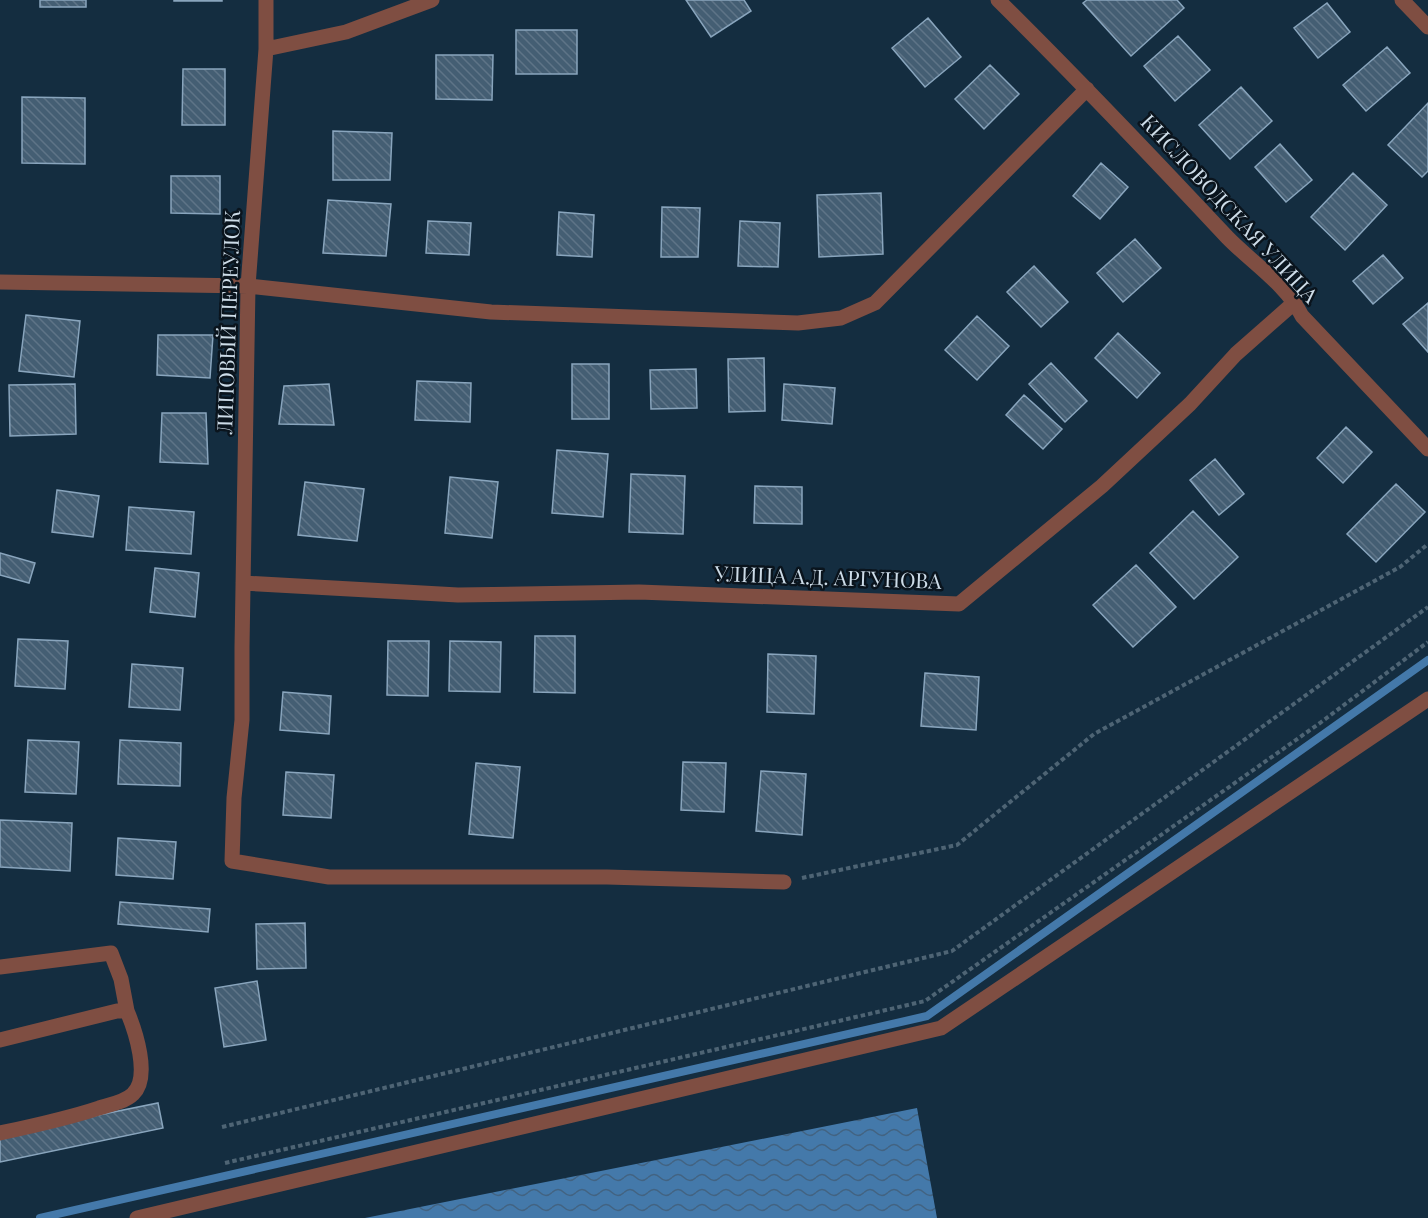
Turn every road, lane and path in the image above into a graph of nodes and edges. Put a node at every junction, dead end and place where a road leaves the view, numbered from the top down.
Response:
1 (267, 0) edge
2 (432, 0) edge
3 (998, 0) edge
4 (1402, 0) edge
5 (1428, 27) edge
6 (266, 49) junction
7 (1087, 89) junction
8 (0, 282) edge
9 (248, 286) junction
10 (1295, 302) junction
11 (1428, 449) edge
12 (1428, 544) edge
13 (243, 583) junction
14 (1428, 607) edge
15 (1428, 642) edge
16 (1428, 699) edge
17 (784, 882) joint
18 (0, 967) edge
19 (127, 1011) junction
20 (0, 1040) edge
21 (222, 1127) dead end
22 (0, 1133) edge
23 (225, 1163) dead end
24 (137, 1218) edge

1 - 6 street, ЛИПОВЫЙ ПЕРЕУЛОК
2 - 6 street
3 - 7 street, КИСЛОВОДСКАЯ УЛИЦА
4 - 5 street
6 - 9 street, ЛИПОВЫЙ ПЕРЕУЛОК
7 - 9 street
7 - 10 street, КИСЛОВОДСКАЯ УЛИЦА
8 - 9 street
9 - 13 street, ЛИПОВЫЙ ПЕРЕУЛОК
10 - 11 street, КИСЛОВОДСКАЯ УЛИЦА
10 - 13 street, УЛИЦА А.Д. АРГУНОВА
12 - 17 path
13 - 17 street, ЛИПОВЫЙ ПЕРЕУЛОК
14 - 21 path
15 - 23 path
16 - 24 street
18 - 19 street
19 - 20 street
19 - 22 street

